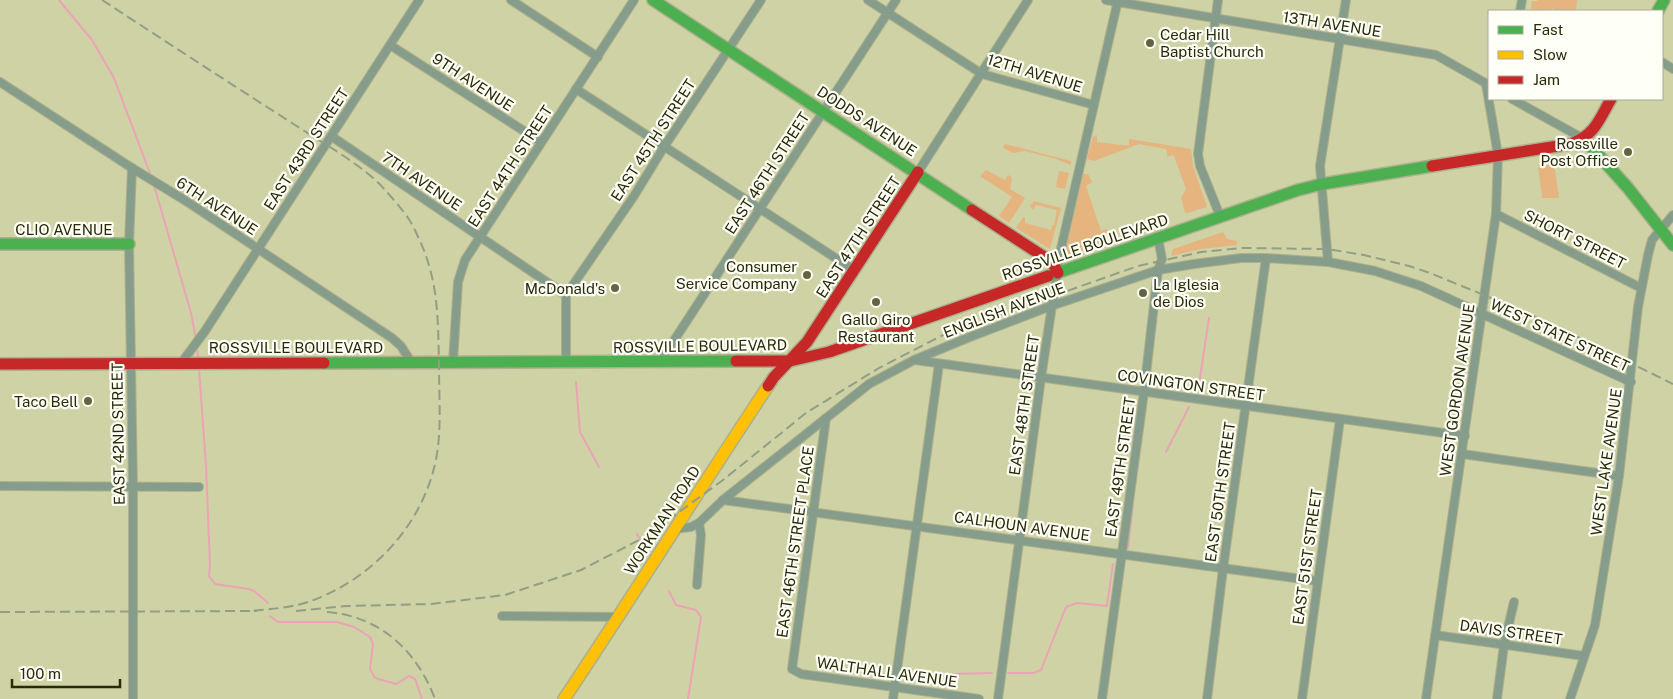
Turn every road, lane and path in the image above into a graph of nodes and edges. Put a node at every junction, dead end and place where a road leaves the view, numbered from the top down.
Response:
1 (419, 0) edge
2 (511, 0) edge
3 (634, 0) edge
4 (654, 0) edge
5 (762, 0) edge
6 (868, 0) edge
7 (896, 0) edge
8 (1028, 0) edge
9 (1106, 0) edge
10 (1218, 0) edge
11 (1346, 0) edge
12 (1118, 1) edge
13 (888, 13) junction
14 (1215, 19) junction
15 (1341, 39) junction
16 (390, 45) junction
17 (728, 50) junction
18 (598, 57) junction
19 (982, 74) junction
20 (0, 82) edge
21 (1488, 83) edge
22 (576, 89) junction
23 (1490, 100) edge
24 (1514, 100) edge
25 (1610, 100) edge
26 (1094, 105) junction
27 (824, 111) junction
28 (330, 136) junction
29 (1584, 139) junction
30 (541, 142) junction
31 (664, 147) junction
32 (1498, 155) junction
33 (132, 168) junction
34 (918, 172) junction
35 (1322, 184) junction
36 (759, 209) junction
37 (1496, 214) junction
38 (1673, 215) edge
39 (1220, 216) junction
40 (1660, 229) junction
41 (480, 236) junction
42 (1158, 238) junction
43 (0, 244) edge
44 (129, 244) junction
45 (1673, 244) edge
46 (257, 249) junction
47 (1266, 258) junction
48 (1328, 262) junction
49 (854, 270) junction
50 (1158, 270) junction
51 (1058, 273) junction
52 (1396, 277) joint
53 (1641, 288) junction
54 (566, 295) junction
55 (1051, 306) junction
56 (1482, 314) junction
57 (790, 360) junction
58 (914, 360) junction
59 (182, 362) junction
60 (411, 362) junction
61 (452, 362) junction
62 (566, 362) junction
63 (660, 362) junction
64 (130, 363) junction
65 (0, 364) edge
66 (939, 364) junction
67 (1041, 378) junction
68 (1631, 382) junction
69 (1144, 392) junction
70 (1246, 407) junction
71 (826, 418) junction
72 (1340, 419) junction
73 (1465, 436) junction
74 (1462, 454) junction
75 (1620, 476) junction
76 (0, 486) edge
77 (133, 486) junction
78 (199, 486) dead end
79 (723, 500) junction
80 (814, 512) junction
81 (699, 523) junction
82 (916, 526) junction
83 (674, 529) junction
84 (1019, 540) junction
85 (1122, 554) junction
86 (1223, 569) junction
87 (1317, 581) junction
88 (697, 584) dead end
89 (1514, 602) dead end
90 (502, 616) dead end
91 (618, 617) junction
92 (1434, 635) junction
93 (1504, 644) junction
94 (1584, 656) junction
95 (792, 670) joint
96 (894, 687) junction
97 (133, 699) edge
98 (564, 699) edge
99 (893, 699) edge
100 (979, 699) edge
101 (998, 699) edge
102 (1102, 699) edge
103 (1207, 699) edge
104 (1302, 699) edge
105 (1426, 699) edge
106 (1498, 699) edge
107 (1570, 699) edge

1 - 16 street, EAST 43RD STREET
2 - 18 street
3 - 18 street, EAST 44TH STREET
4 - 17 main road, DODDS AVENUE
5 - 17 street, EAST 45TH STREET
6 - 13 street, 12TH AVENUE
7 - 13 street, EAST 46TH STREET
8 - 19 street, EAST 47TH STREET
9 - 12 street, 13TH AVENUE
10 - 14 street
11 - 15 street
12 - 14 street, 13TH AVENUE
12 - 26 street, EAST 48TH STREET
13 - 19 street, 12TH AVENUE
13 - 27 street, EAST 46TH STREET
14 - 15 street, 13TH AVENUE
14 - 39 street
15 - 21 street, 13TH AVENUE
15 - 35 street
16 - 28 street, EAST 43RD STREET
16 - 30 street, 9TH AVENUE
17 - 27 main road, DODDS AVENUE
17 - 31 street, EAST 45TH STREET
18 - 22 street, EAST 44TH STREET
19 - 26 street, 12TH AVENUE
19 - 34 street, EAST 47TH STREET
20 - 33 street, 6TH AVENUE
22 - 30 street, EAST 44TH STREET
22 - 31 street
23 - 32 street, WEST GORDON AVENUE
24 - 29 street
25 - 29 main road
26 - 51 street, EAST 48TH STREET
27 - 34 main road, DODDS AVENUE
27 - 36 street, EAST 46TH STREET
28 - 41 street, 7TH AVENUE
28 - 46 street, EAST 43RD STREET
29 - 32 main road, ROSSVILLE BOULEVARD
29 - 40 main road
30 - 41 street, EAST 44TH STREET
31 - 36 street
31 - 54 street, EAST 45TH STREET
32 - 35 main road, ROSSVILLE BOULEVARD
32 - 37 street, WEST GORDON AVENUE
33 - 44 street, EAST 42ND STREET
33 - 46 street, 6TH AVENUE
34 - 49 main road, EAST 47TH STREET
34 - 51 main road, DODDS AVENUE
35 - 39 main road, ROSSVILLE BOULEVARD
35 - 48 street
36 - 49 street
36 - 63 street, EAST 46TH STREET
37 - 53 street, SHORT STREET
37 - 56 street, WEST GORDON AVENUE
38 - 40 street, WEST LAKE AVENUE
39 - 42 main road, ROSSVILLE BOULEVARD
40 - 45 main road
40 - 53 street, WEST LAKE AVENUE
41 - 54 street, 7TH AVENUE
41 - 61 street, EAST 44TH STREET
42 - 50 street, EAST 49TH STREET
42 - 51 main road, ROSSVILLE BOULEVARD
43 - 44 main road, CLIO AVENUE
44 - 64 street, EAST 42ND STREET
46 - 59 street, EAST 43RD STREET
46 - 60 street, 6TH AVENUE
47 - 48 street, ENGLISH AVENUE
47 - 50 street, ENGLISH AVENUE
47 - 70 street, EAST 50TH STREET
48 - 52 street, ENGLISH AVENUE
49 - 57 main road, EAST 47TH STREET
50 - 55 street, ENGLISH AVENUE
50 - 69 street, EAST 49TH STREET
51 - 55 street, EAST 48TH STREET
51 - 57 main road, ROSSVILLE BOULEVARD
52 - 56 street, WEST STATE STREET
53 - 68 street, WEST LAKE AVENUE
54 - 62 street
55 - 58 street, ENGLISH AVENUE
55 - 67 street, EAST 48TH STREET
56 - 68 street, WEST STATE STREET
56 - 73 street, WEST GORDON AVENUE
57 - 63 main road, ROSSVILLE BOULEVARD
57 - 83 main road, WORKMAN ROAD
58 - 66 street, COVINGTON STREET
58 - 71 street, ENGLISH AVENUE
59 - 60 main road, ROSSVILLE BOULEVARD
59 - 64 main road, ROSSVILLE BOULEVARD
60 - 61 main road, ROSSVILLE BOULEVARD
61 - 62 main road, ROSSVILLE BOULEVARD
62 - 63 main road, ROSSVILLE BOULEVARD
64 - 65 main road, ROSSVILLE BOULEVARD
64 - 77 street, EAST 42ND STREET
66 - 67 street, COVINGTON STREET
66 - 82 street
67 - 69 street, COVINGTON STREET
67 - 84 street, EAST 48TH STREET
68 - 75 street, WEST LAKE AVENUE
69 - 70 street, COVINGTON STREET
69 - 85 street, EAST 49TH STREET
70 - 72 street, COVINGTON STREET
70 - 86 street, EAST 50TH STREET
71 - 79 street, ENGLISH AVENUE
71 - 80 street, EAST 46TH STREET PLACE
72 - 73 street, COVINGTON STREET
72 - 87 street, EAST 51ST STREET
73 - 74 street, WEST GORDON AVENUE
74 - 75 street
74 - 92 street, WEST GORDON AVENUE
75 - 94 street, WEST LAKE AVENUE
76 - 77 street
77 - 78 street
77 - 97 street, EAST 42ND STREET
79 - 80 street, CALHOUN AVENUE
79 - 81 street, ENGLISH AVENUE
80 - 82 street, CALHOUN AVENUE
80 - 95 street, EAST 46TH STREET PLACE
81 - 83 street, ENGLISH AVENUE
81 - 88 street
82 - 84 street, CALHOUN AVENUE
82 - 96 street
83 - 91 main road, WORKMAN ROAD
84 - 85 street, CALHOUN AVENUE
84 - 101 street, EAST 48TH STREET
85 - 86 street, CALHOUN AVENUE
85 - 102 street, EAST 49TH STREET
86 - 87 street, CALHOUN AVENUE
86 - 103 street, EAST 50TH STREET
87 - 104 street, EAST 51ST STREET
89 - 93 street
90 - 91 street
91 - 98 main road, WORKMAN ROAD
92 - 93 street, DAVIS STREET
92 - 105 street, WEST GORDON AVENUE
93 - 94 street, DAVIS STREET
93 - 106 street
94 - 107 street, WEST LAKE AVENUE
95 - 96 street, WALTHALL AVENUE
96 - 99 street
96 - 100 street, WALTHALL AVENUE

